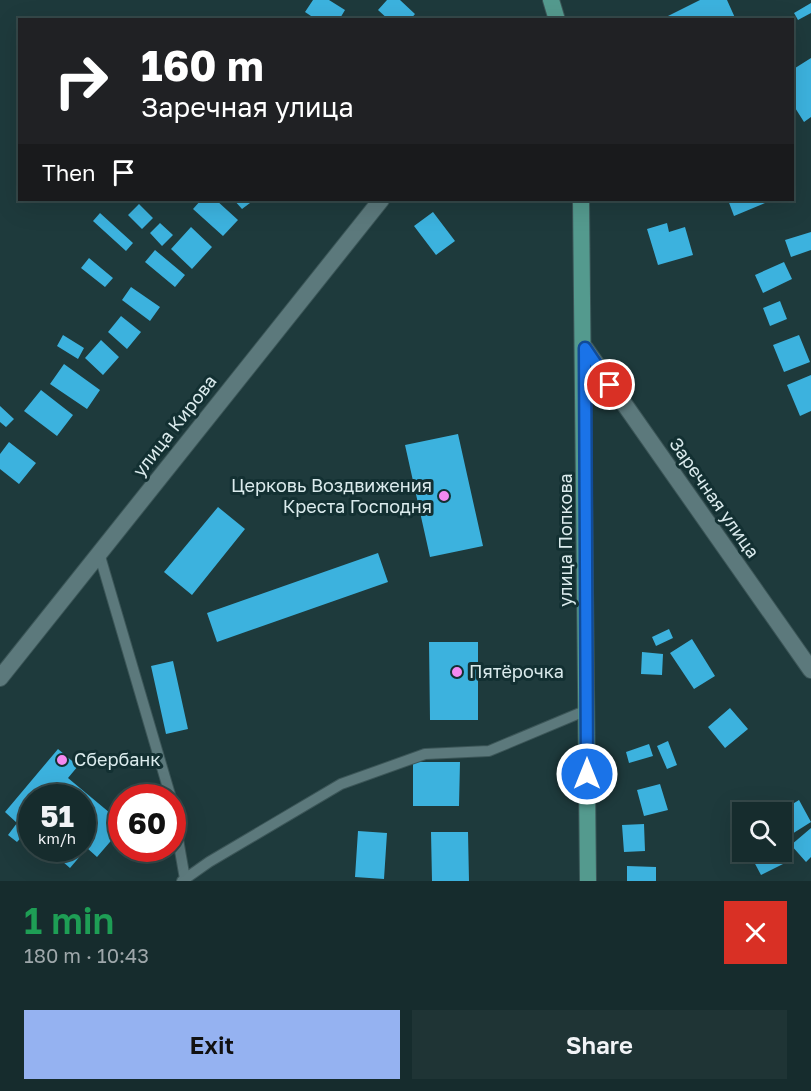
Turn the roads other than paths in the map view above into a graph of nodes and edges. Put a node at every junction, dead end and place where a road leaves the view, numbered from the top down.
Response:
1 (380, 201) edge
2 (581, 201) edge
3 (585, 348) junction
4 (99, 553) junction
5 (811, 670) edge
6 (0, 678) edge
7 (587, 710) junction
8 (167, 784) edge
9 (180, 862) edge
10 (183, 880) edge
11 (588, 881) edge

1 - 4 street, улица Кирова
2 - 3 main road, улица Попкова
3 - 5 street, Заречная улица
3 - 7 main road, улица Попкова
4 - 6 street, улица Кирова
4 - 8 lane
7 - 10 lane
7 - 11 main road, улица Попкова
9 - 10 lane

